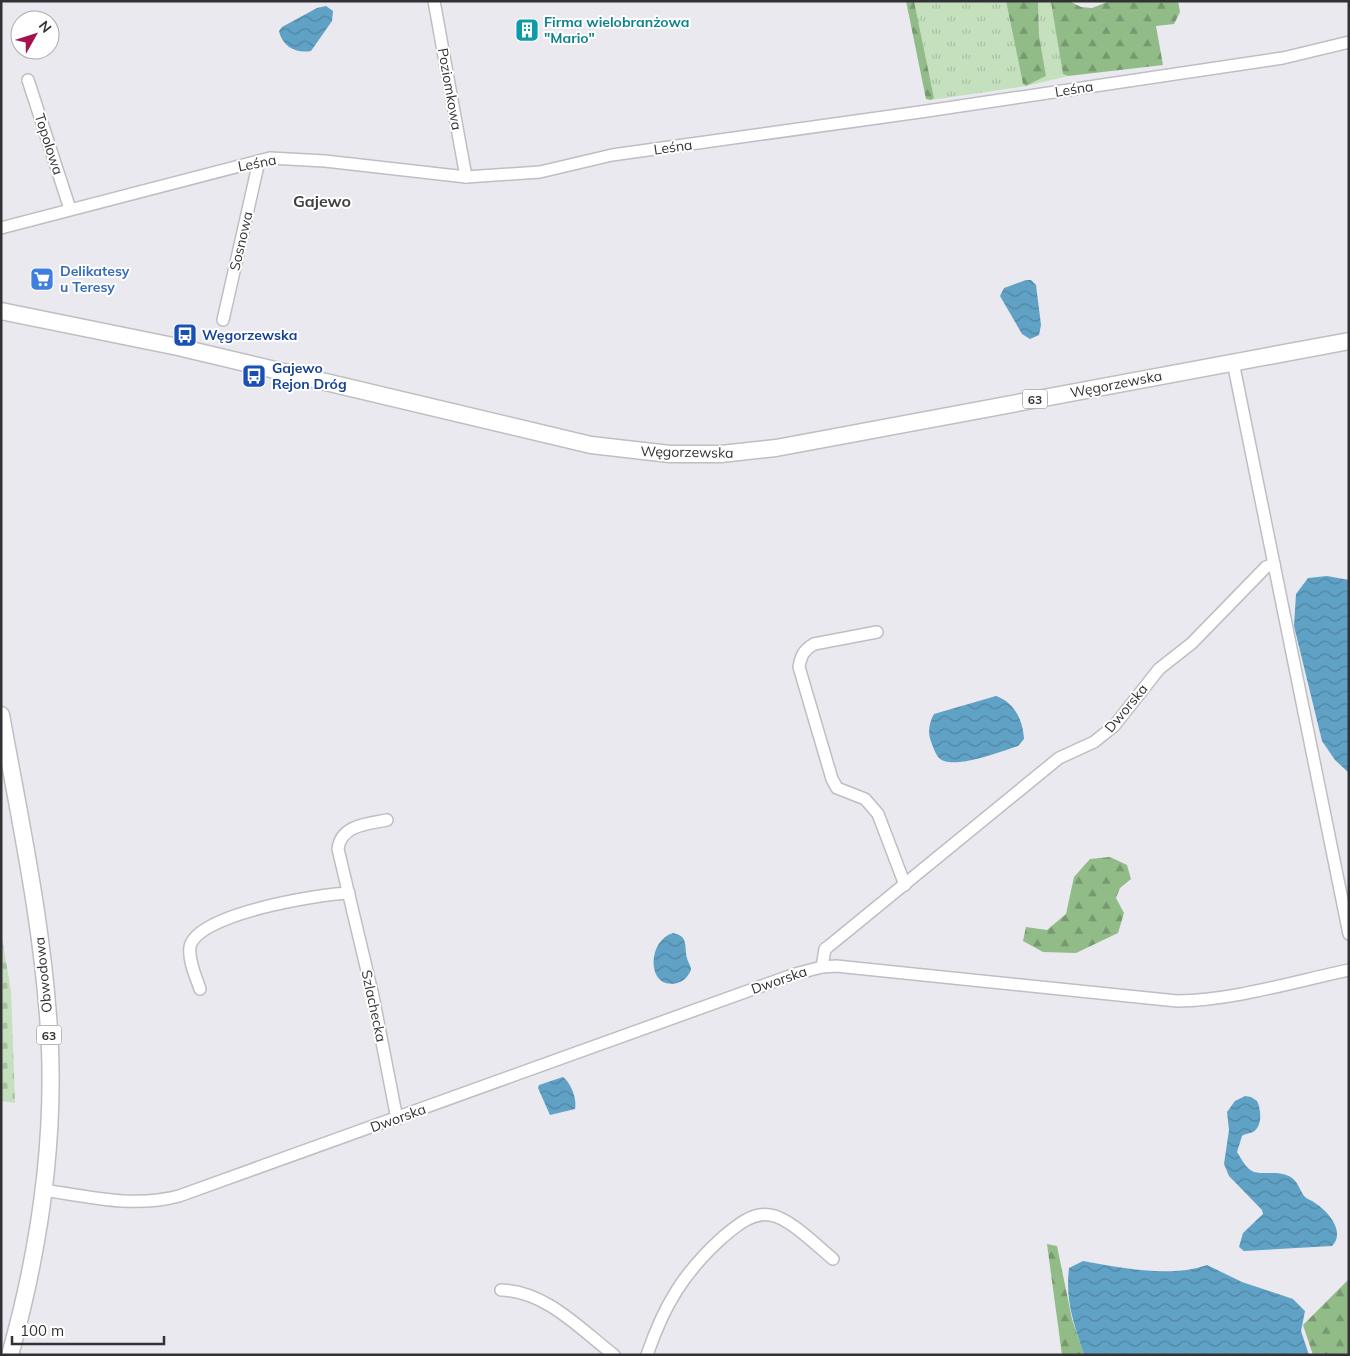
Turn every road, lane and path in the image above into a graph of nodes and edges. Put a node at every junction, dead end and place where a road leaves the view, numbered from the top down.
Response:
1 (434, 1) edge
2 (1349, 42) edge
3 (28, 80) dead end
4 (259, 161) junction
5 (466, 177) junction
6 (70, 209) junction
7 (1, 228) edge
8 (1, 311) edge
9 (223, 320) dead end
10 (1349, 341) edge
11 (1233, 362) junction
12 (1274, 564) junction
13 (877, 632) dead end
14 (1, 715) edge
15 (387, 820) dead end
16 (905, 885) junction
17 (349, 893) junction
18 (1349, 934) edge
19 (822, 967) junction
20 (1349, 970) edge
21 (200, 989) dead end
22 (397, 1119) junction
23 (44, 1190) junction
24 (833, 1259) dead end
25 (501, 1290) dead end
26 (10, 1355) edge
27 (614, 1355) edge
28 (647, 1355) edge

1 - 5 street, Poziomkowa
2 - 5 street, Leśna
3 - 6 street, Topolowa
4 - 5 street, Leśna
4 - 6 street, Leśna
4 - 9 street, Sosnowa
6 - 7 street, Leśna
8 - 11 main road, Węgorzewska / 63
10 - 11 main road, Węgorzewska / 63
11 - 12 street
12 - 16 street, Dworska
12 - 18 street
13 - 16 street
14 - 23 main road, Obwodowa / 63
15 - 17 street, Szlachecka
16 - 19 street, Dworska
17 - 21 street
17 - 22 street, Szlachecka
19 - 20 street
19 - 22 street, Dworska
22 - 23 street, Dworska
23 - 26 main road, Obwodowa / 63
24 - 28 street
25 - 27 street

